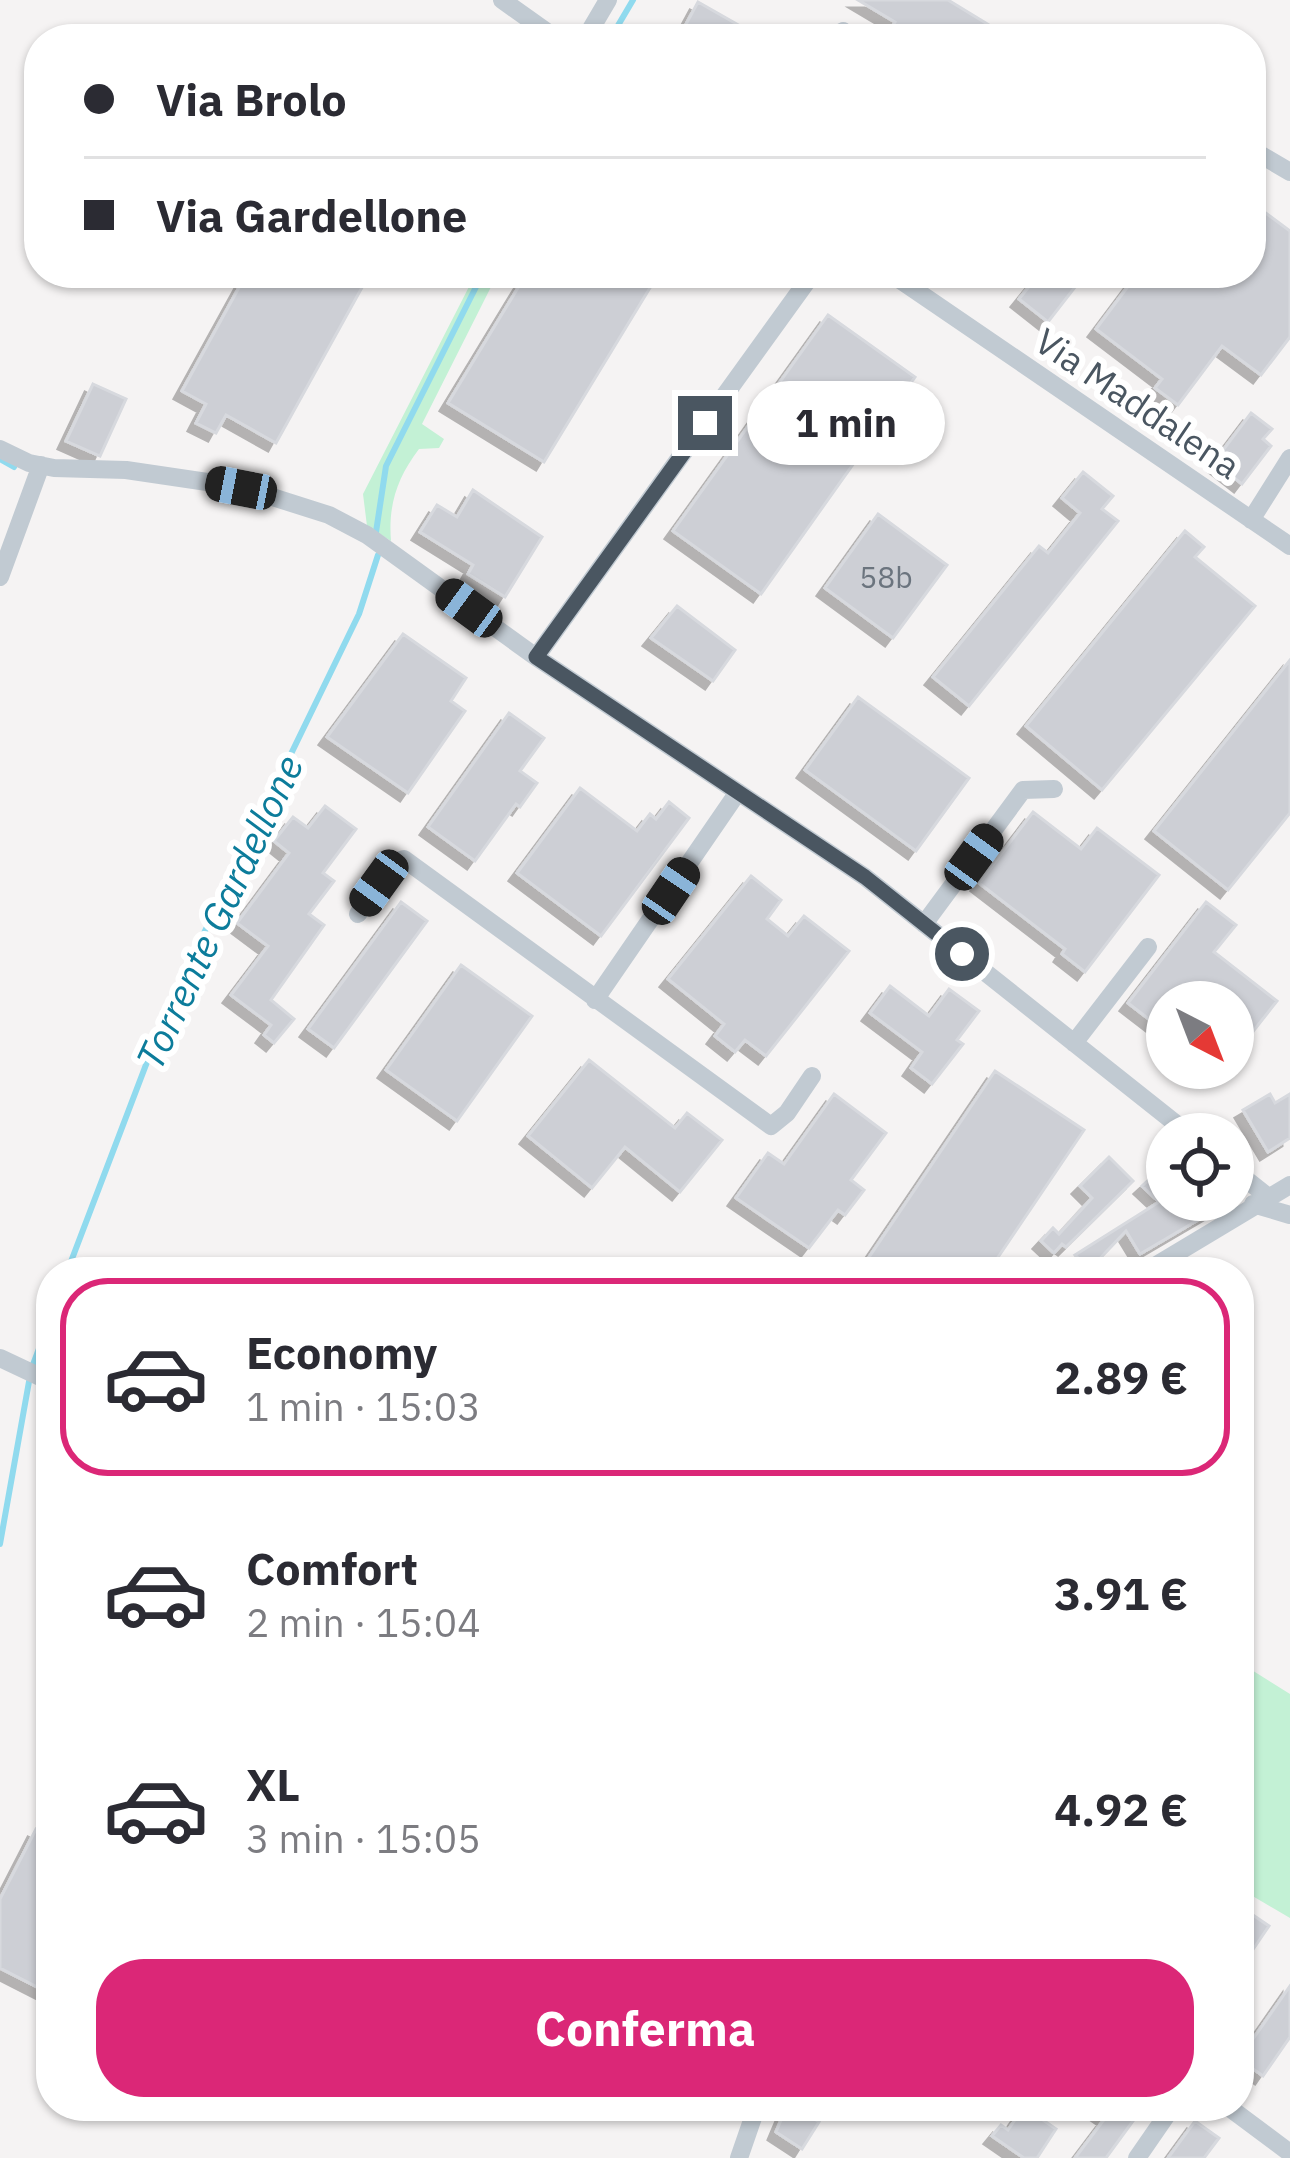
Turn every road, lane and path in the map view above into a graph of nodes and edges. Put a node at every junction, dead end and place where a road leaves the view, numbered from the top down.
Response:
1 (502, 0) edge
2 (536, 24) edge
3 (802, 288) edge
4 (912, 288) edge
5 (0, 449) edge
6 (1290, 458) edge
7 (41, 465) junction
8 (1251, 520) junction
9 (1290, 545) edge
10 (0, 577) edge
11 (536, 657) junction
12 (1054, 789) dead end
13 (738, 792) junction
14 (358, 914) dead end
15 (925, 924) junction
16 (1148, 947) dead end
17 (596, 1000) junction
18 (1074, 1043) junction
19 (812, 1076) dead end
20 (1162, 1113) edge
21 (1276, 1196) edge
22 (1290, 1215) edge
23 (1170, 1257) edge
24 (0, 1358) edge
25 (36, 1375) edge
26 (751, 2121) edge
27 (1163, 2121) edge
28 (1247, 2121) edge
29 (1290, 2153) edge
30 (739, 2158) edge
31 (1137, 2158) edge

1 - 2 street
3 - 11 street
4 - 8 street, Via Maddalena
5 - 7 street
6 - 8 street
7 - 10 street
7 - 11 street
8 - 9 street, Via Maddalena
11 - 13 street
12 - 15 street
13 - 15 street
13 - 17 street
14 - 17 street
15 - 18 street
16 - 18 street
17 - 19 street
18 - 20 street
21 - 22 street
21 - 23 street
24 - 25 street
26 - 30 street
27 - 31 street
28 - 29 street

